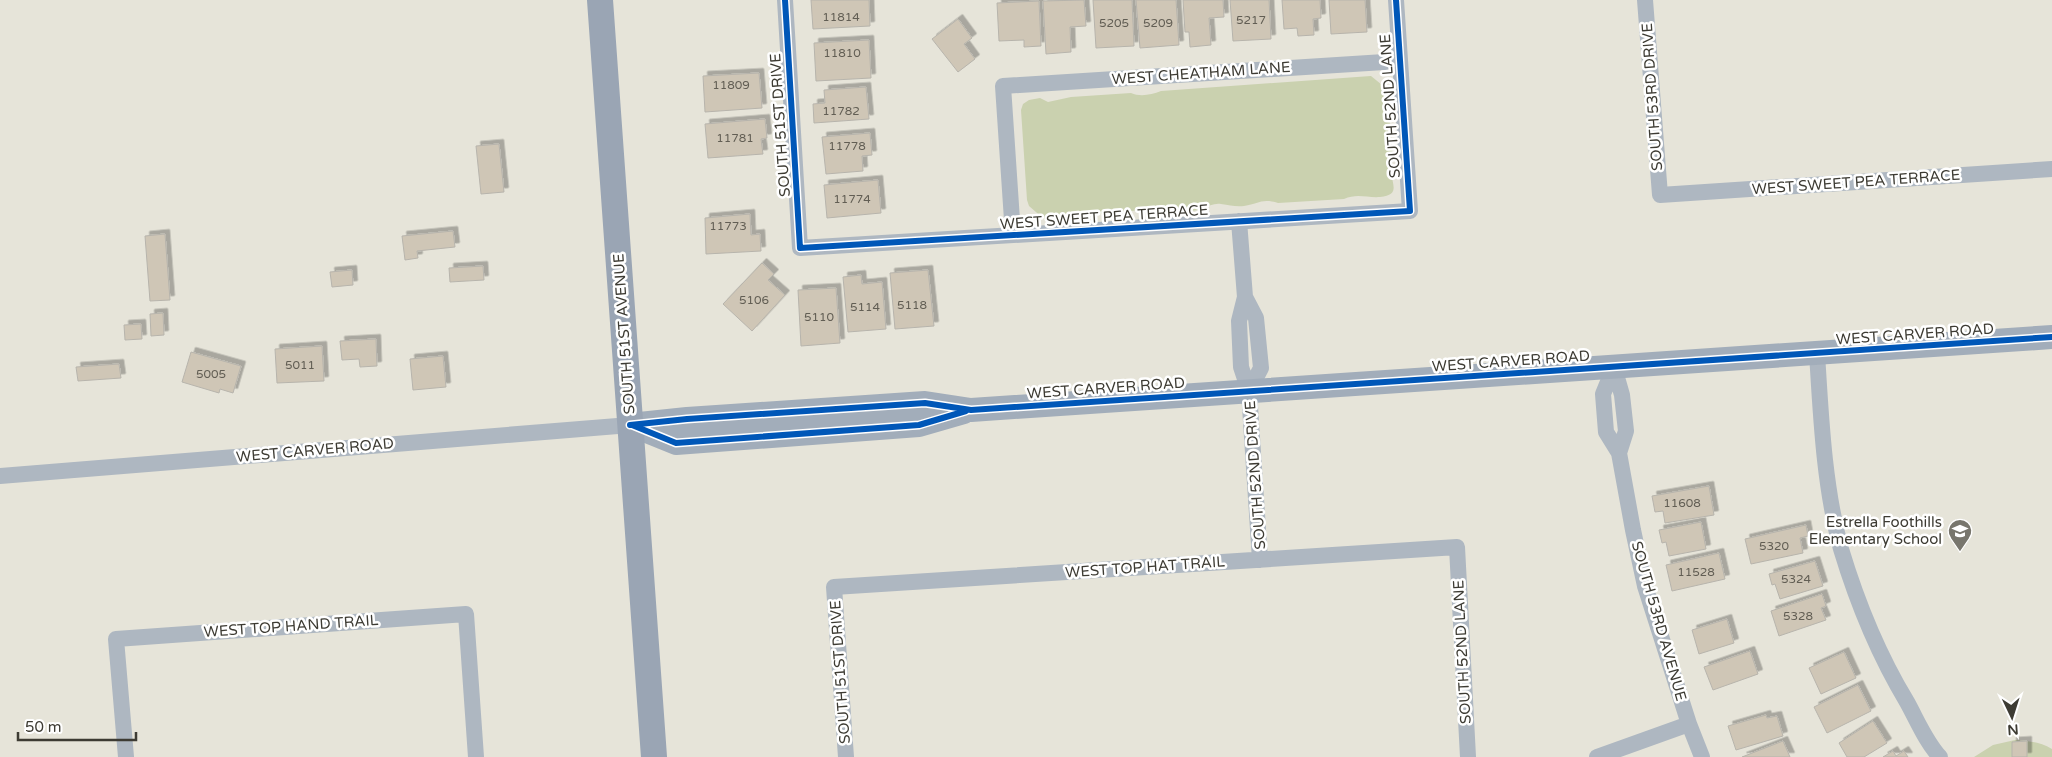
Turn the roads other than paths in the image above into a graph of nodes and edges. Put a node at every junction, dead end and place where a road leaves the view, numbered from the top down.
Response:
1 (600, 0) edge
2 (785, 0) edge
3 (1396, 0) edge
4 (1645, 0) edge
5 (1400, 61) junction
6 (2052, 169) edge
7 (1660, 195) joint
8 (1410, 210) joint
9 (1239, 221) junction
10 (1013, 235) junction
11 (800, 248) joint
12 (2052, 338) edge
13 (1817, 353) junction
14 (1614, 367) junction
15 (1249, 391) junction
16 (630, 424) junction
17 (0, 476) edge
18 (1457, 547) joint
19 (1260, 560) junction
20 (834, 587) joint
21 (1689, 724) junction
22 (126, 757) edge
23 (476, 757) edge
24 (654, 757) edge
25 (846, 757) edge
26 (1468, 757) edge
27 (1597, 757) edge
28 (1702, 757) edge
29 (1940, 757) edge

1 - 16 main road, SOUTH 51ST AVENUE
2 - 11 street, SOUTH 51ST DRIVE
3 - 5 street, SOUTH 52ND LANE
4 - 7 street, SOUTH 53RD DRIVE
5 - 8 street, SOUTH 52ND LANE
5 - 10 street, WEST CHEATHAM LANE
6 - 7 street, WEST SWEET PEA TERRACE
8 - 9 street, WEST SWEET PEA TERRACE
9 - 10 street, WEST SWEET PEA TERRACE
9 - 15 street, SOUTH 52ND DRIVE
10 - 11 street, WEST SWEET PEA TERRACE
12 - 13 street, WEST CARVER ROAD
13 - 14 street, WEST CARVER ROAD
13 - 29 street
14 - 15 street, WEST CARVER ROAD
14 - 21 street, SOUTH 53RD AVENUE
15 - 16 street, WEST CARVER ROAD
15 - 19 street, SOUTH 52ND DRIVE
16 - 17 street, WEST CARVER ROAD
16 - 24 main road, SOUTH 51ST AVENUE
18 - 19 street, WEST TOP HAT TRAIL
18 - 26 street, SOUTH 52ND LANE
19 - 20 street, WEST TOP HAT TRAIL
20 - 25 street, SOUTH 51ST DRIVE
21 - 27 street
21 - 28 street, SOUTH 53RD AVENUE
22 - 23 street, WEST TOP HAND TRAIL

